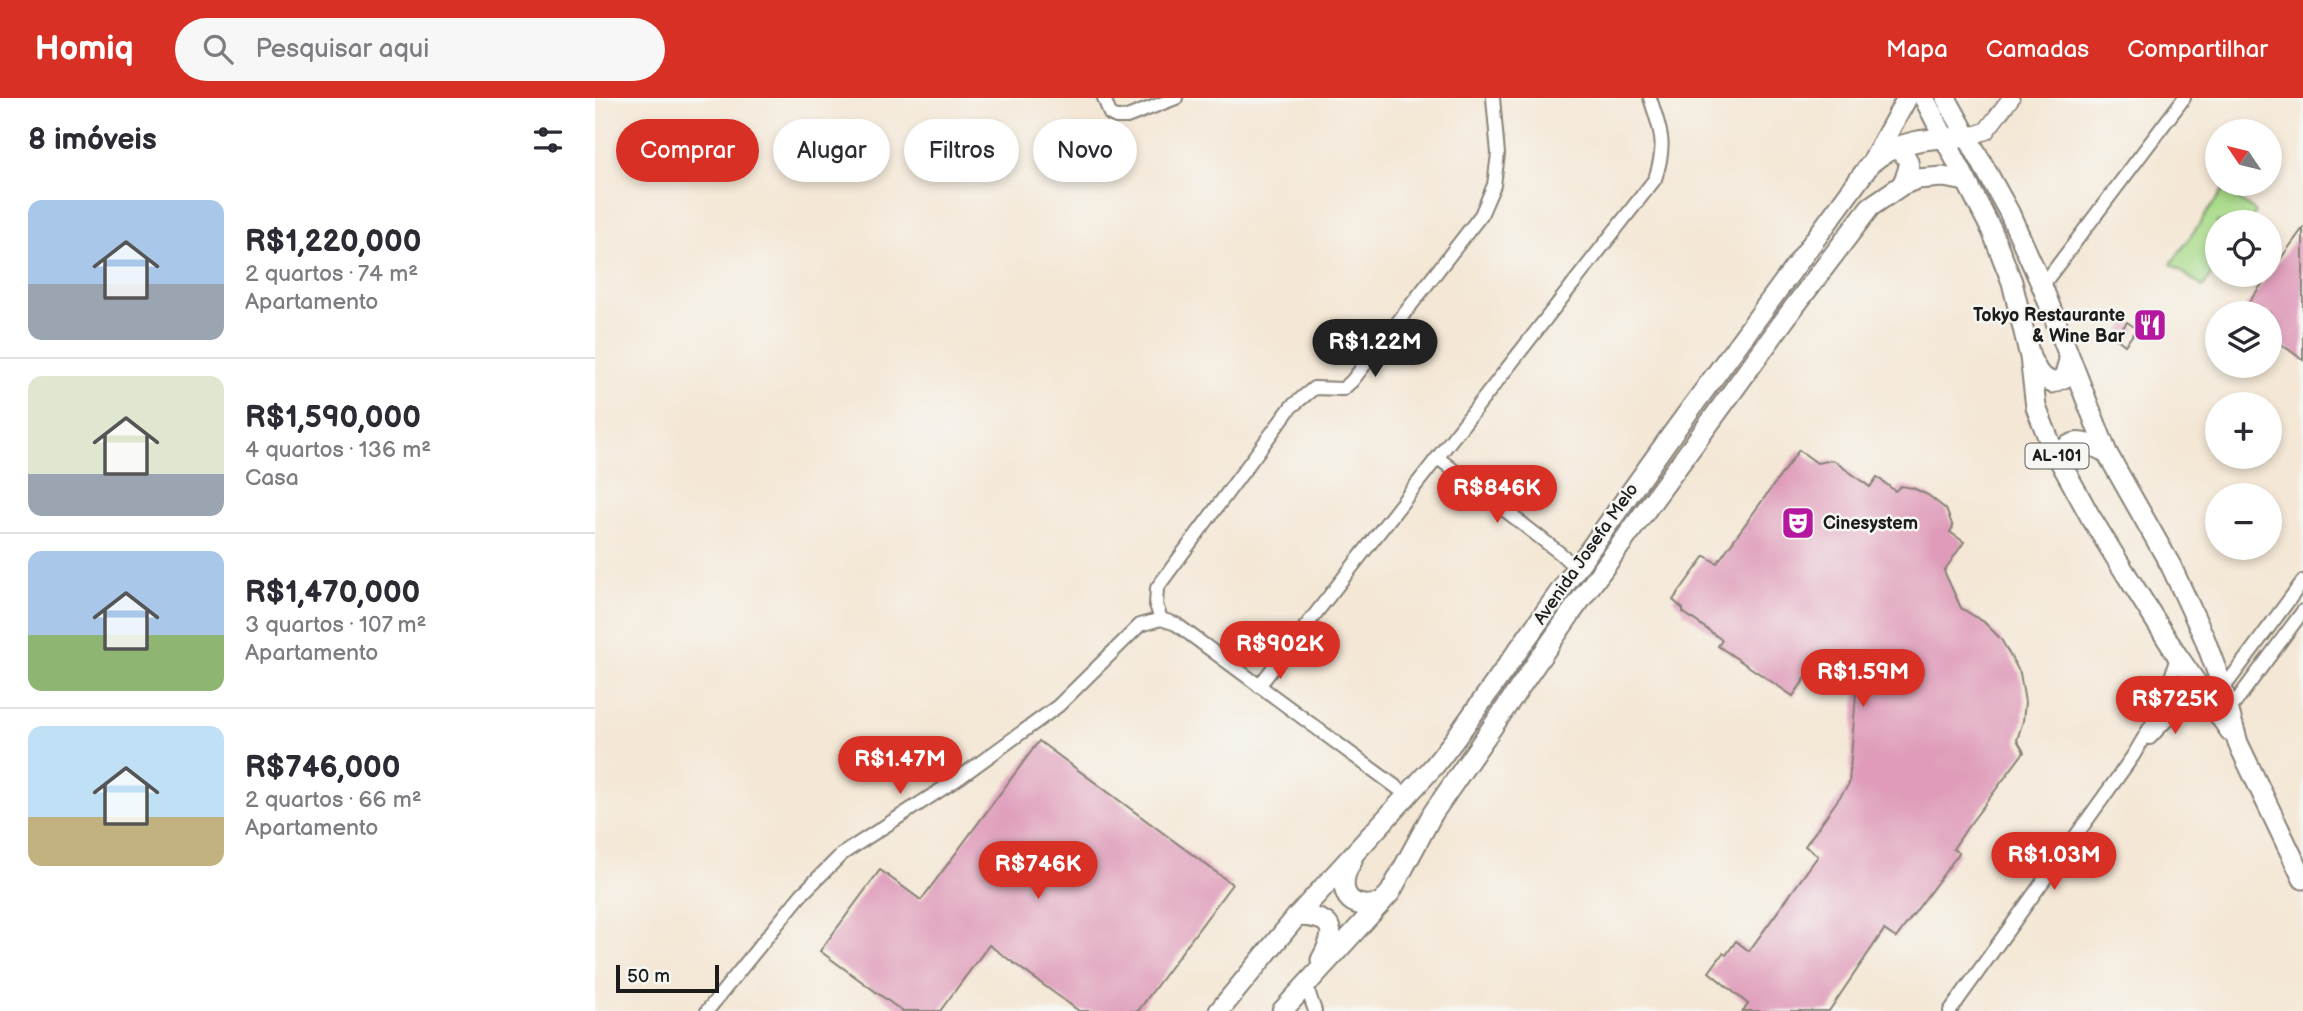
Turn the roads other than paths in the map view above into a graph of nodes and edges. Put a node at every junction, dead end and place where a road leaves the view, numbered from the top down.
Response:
1 (1104, 98) edge
2 (1176, 98) edge
3 (1493, 98) edge
4 (1650, 98) edge
5 (1907, 98) edge
6 (1924, 98) edge
7 (1946, 98) edge
8 (2011, 98) edge
9 (2184, 98) edge
10 (1968, 137) junction
11 (1944, 138) junction
12 (1895, 147) junction
13 (1871, 163) junction
14 (1966, 181) junction
15 (1902, 185) junction
16 (2042, 286) junction
17 (2030, 357) junction
18 (2069, 360) junction
19 (2107, 453) junction
20 (2057, 457) junction
21 (1438, 458) junction
22 (1576, 569) junction
23 (2303, 582) edge
24 (2303, 611) edge
25 (1161, 619) junction
26 (2177, 655) junction
27 (1259, 686) junction
28 (2213, 692) junction
29 (2229, 711) junction
30 (2238, 743) junction
31 (2133, 756) junction
32 (1407, 795) junction
33 (1373, 832) junction
34 (2303, 878) edge
35 (1381, 903) junction
36 (1297, 916) junction
37 (1308, 982) junction
38 (707, 1011) edge
39 (1219, 1011) edge
40 (1282, 1011) edge
41 (1315, 1011) edge
42 (1950, 1011) edge

1 - 2 street
3 - 25 street
4 - 21 street
5 - 13 main road
6 - 11 main road, AL-101
7 - 10 main road, AL-101
8 - 10 street
9 - 16 street
10 - 11 main road, Avenida Josefa Melo
10 - 16 main road, AL-101
11 - 12 main road, Avenida Josefa Melo
11 - 14 main road, AL-101
12 - 13 main road, Avenida Josefa Melo
12 - 15 main road
13 - 22 main road, Avenida Josefa Melo
14 - 15 main road, Avenida Josefa Melo
14 - 17 main road, AL-101
15 - 35 main road, Avenida Josefa Melo
16 - 18 main road, AL-101
17 - 18 main road
17 - 20 main road, AL-101
18 - 19 main road, AL-101
19 - 20 main road
19 - 28 main road, AL-101
20 - 26 main road, AL-101
21 - 22 street
21 - 27 street
22 - 32 main road, Avenida Josefa Melo
23 - 28 street
24 - 29 street
25 - 27 street
25 - 38 street
26 - 28 main road, AL-101
26 - 31 street
27 - 32 street
28 - 29 main road, AL-101
28 - 30 main road, AL-101
28 - 31 street
29 - 30 main road, AL-101
30 - 34 main road, AL-101
31 - 42 street
32 - 33 main road, Avenida Josefa Melo
33 - 35 main road
33 - 36 main road, Avenida Josefa Melo
35 - 37 main road, Avenida Josefa Melo
36 - 37 main road
36 - 39 main road, Avenida Josefa Melo
37 - 40 main road, Avenida Josefa Melo
37 - 41 street

